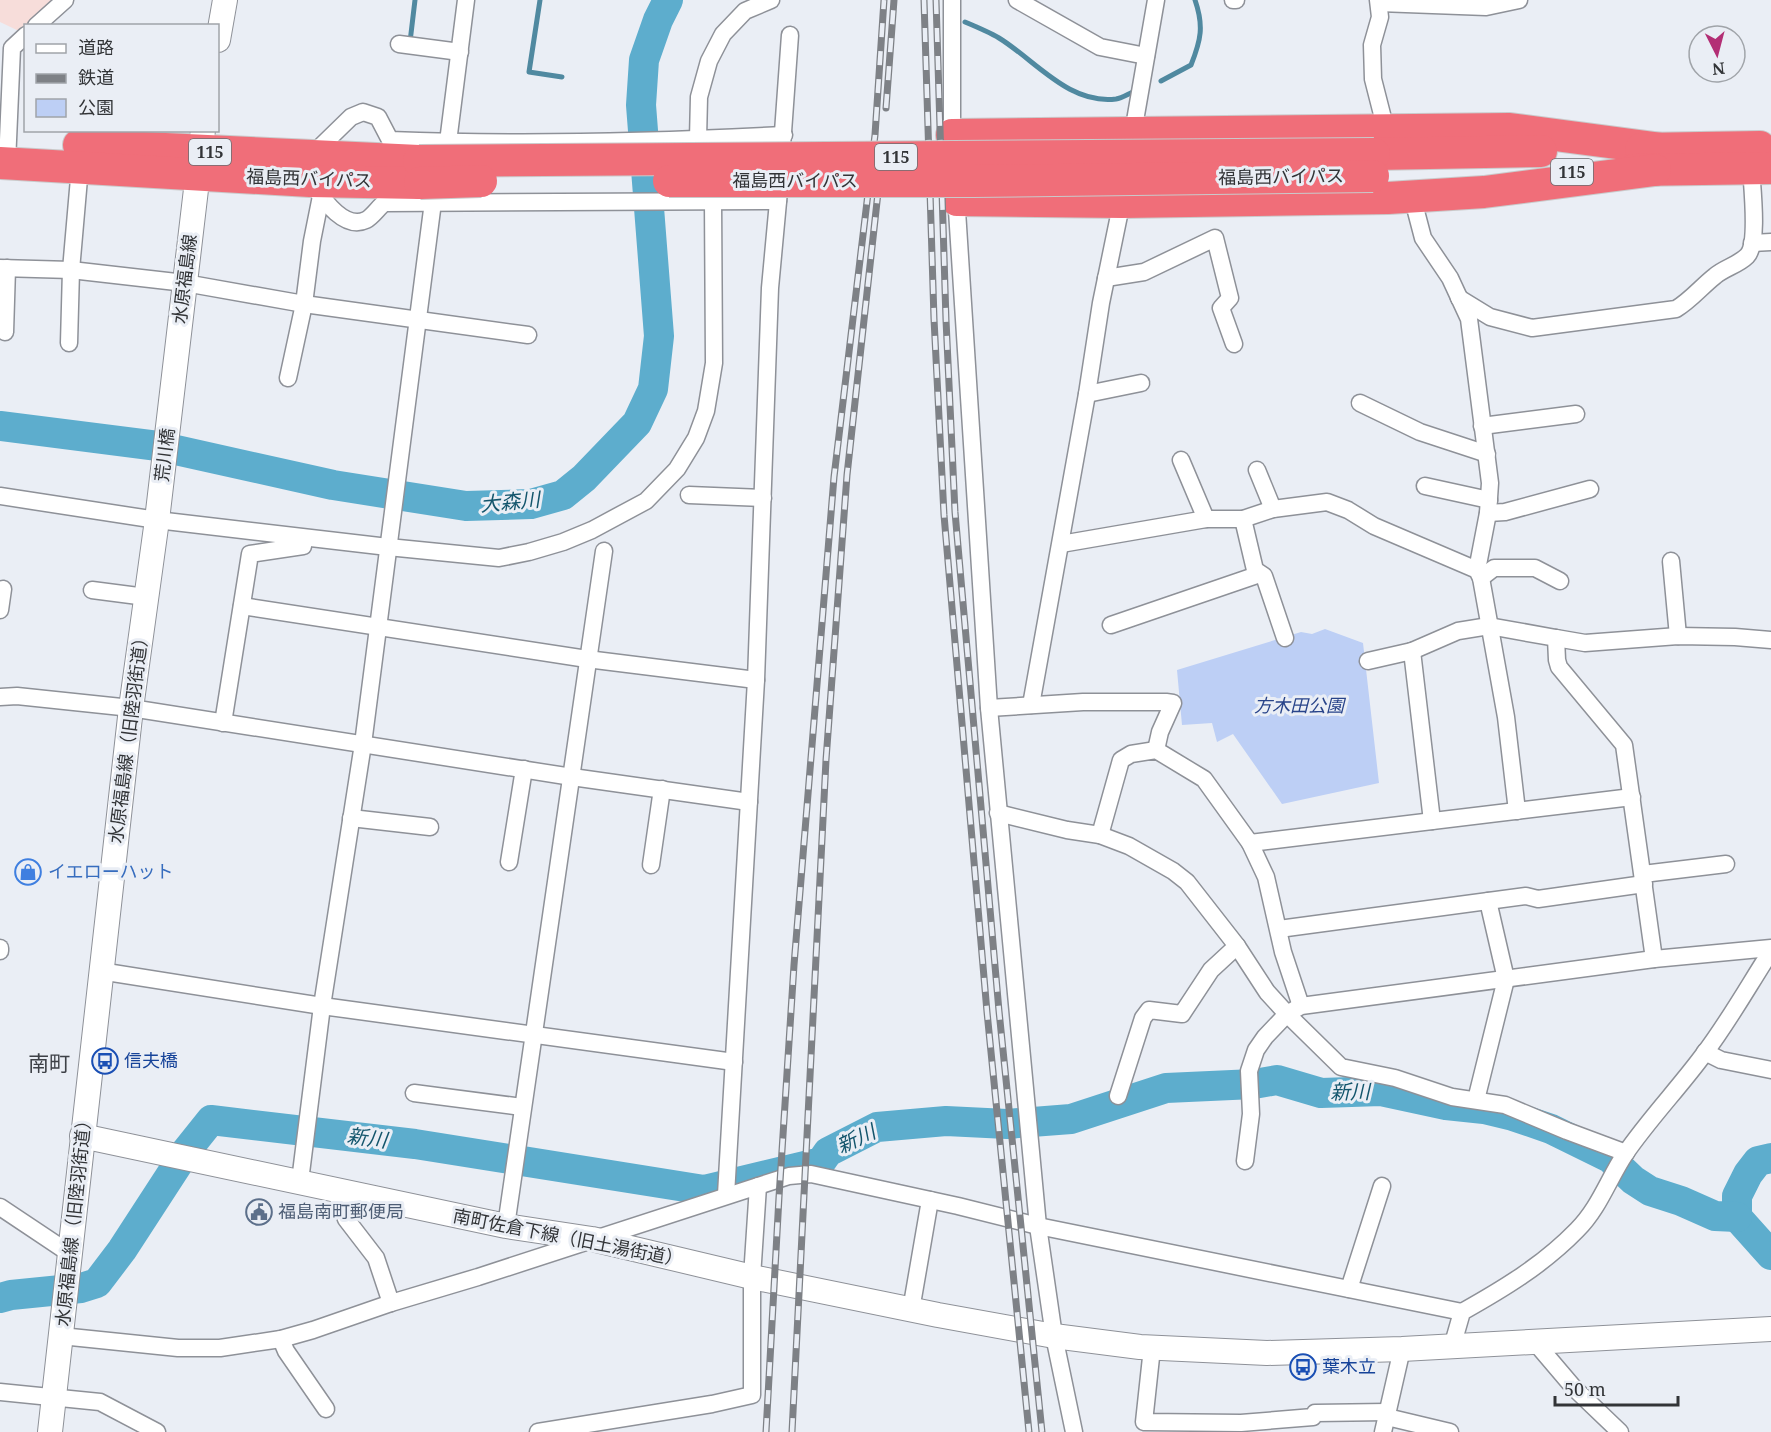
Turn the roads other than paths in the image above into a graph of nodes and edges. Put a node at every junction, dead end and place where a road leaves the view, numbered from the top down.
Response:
1 (65, 0) edge
2 (225, 0) edge
3 (466, 0) edge
4 (771, 0) edge
5 (952, 0) edge
6 (1017, 0) edge
7 (1156, 0) edge
8 (1519, 0) edge
9 (1378, 2) edge
10 (38, 24) edge
11 (219, 34) edge
12 (790, 35) dead end
13 (24, 37) edge
14 (399, 45) dead end
15 (460, 52) junction
16 (1146, 56) junction
17 (1132, 137) junction
18 (698, 139) junction
19 (952, 140) joint
20 (448, 142) junction
21 (4, 152) edge
22 (200, 152) edge
23 (1377, 153) junction
24 (1658, 159) junction
25 (1764, 161) edge
26 (80, 167) junction
27 (314, 178) junction
28 (424, 182) junction
29 (1124, 194) junction
30 (956, 196) joint
31 (1412, 196) junction
32 (706, 200) junction
33 (1771, 242) edge
34 (1752, 243) junction
35 (4, 268) edge
36 (71, 270) junction
37 (1106, 278) junction
38 (185, 283) junction
39 (1459, 298) junction
40 (304, 304) junction
41 (418, 320) junction
42 (5, 332) dead end
43 (528, 335) dead end
44 (69, 343) dead end
45 (1234, 344) dead end
46 (288, 378) dead end
47 (1141, 383) dead end
48 (1087, 394) junction
49 (1360, 404) dead end
50 (171, 406) joint
51 (1576, 414) dead end
52 (1482, 426) junction
53 (1487, 454) junction
54 (1180, 460) dead end
55 (1257, 470) dead end
56 (1425, 486) dead end
57 (1590, 489) dead end
58 (689, 495) dead end
59 (0, 496) edge
60 (763, 498) junction
61 (1489, 507) junction
62 (1273, 509) junction
63 (158, 512) junction
64 (1206, 519) junction
65 (1243, 519) junction
66 (304, 537) junction
67 (389, 543) junction
68 (1061, 543) junction
69 (604, 551) dead end
70 (1671, 561) dead end
71 (1260, 574) junction
72 (1479, 574) junction
73 (1560, 581) dead end
74 (3, 589) dead end
75 (92, 590) dead end
76 (146, 597) junction
77 (242, 606) junction
78 (0, 610) edge
79 (1111, 625) dead end
80 (1489, 626) junction
81 (377, 628) junction
82 (1678, 636) junction
83 (1285, 638) dead end
84 (1556, 638) junction
85 (1771, 640) edge
86 (1412, 651) junction
87 (587, 658) junction
88 (1368, 661) dead end
89 (756, 680) junction
90 (0, 697) edge
91 (1031, 705) junction
92 (131, 708) junction
93 (989, 708) junction
94 (223, 723) junction
95 (363, 744) junction
96 (1156, 750) junction
97 (524, 769) junction
98 (572, 777) junction
99 (662, 789) junction
100 (1632, 797) junction
101 (749, 802) junction
102 (1517, 811) junction
103 (998, 813) junction
104 (351, 818) junction
105 (1432, 821) junction
106 (430, 827) dead end
107 (1100, 835) junction
108 (1250, 843) junction
109 (509, 862) dead end
110 (1726, 864) dead end
111 (651, 865) dead end
112 (1643, 879) junction
113 (1488, 901) junction
114 (1279, 929) junction
115 (1237, 946) junction
116 (1771, 950) edge
117 (1654, 959) junction
118 (100, 971) junction
119 (1506, 979) junction
120 (322, 1006) junction
121 (1294, 1010) junction
122 (533, 1034) junction
123 (1706, 1052) junction
124 (734, 1062) junction
125 (1771, 1070) edge
126 (414, 1093) dead end
127 (1119, 1096) dead end
128 (1476, 1100) junction
129 (522, 1107) junction
130 (82, 1136) junction
131 (1625, 1155) junction
132 (1245, 1161) dead end
133 (300, 1181) junction
134 (758, 1186) junction
135 (1382, 1186) dead end
136 (335, 1189) junction
137 (726, 1195) junction
138 (930, 1200) junction
139 (0, 1207) edge
140 (506, 1226) junction
141 (1038, 1226) junction
142 (592, 1239) junction
143 (69, 1253) junction
144 (752, 1278) junction
145 (1349, 1289) junction
146 (391, 1303) junction
147 (911, 1310) junction
148 (1462, 1312) junction
149 (1771, 1329) edge
150 (61, 1336) junction
151 (1054, 1336) junction
152 (280, 1339) junction
153 (1534, 1341) junction
154 (1452, 1347) junction
155 (1152, 1348) junction
156 (1402, 1349) junction
157 (0, 1392) edge
158 (54, 1398) junction
159 (326, 1409) dead end
160 (1386, 1420) edge
161 (1312, 1425) edge
162 (50, 1432) edge
163 (157, 1432) edge
164 (538, 1432) edge
165 (1074, 1432) edge
166 (1450, 1432) edge
167 (1620, 1432) edge

1 - 10 street
2 - 11 street
3 - 15 street
4 - 18 street
5 - 19 street
6 - 16 street
7 - 16 street
8 - 9 street
9 - 23 street
12 - 18 street
13 - 21 street
14 - 15 street
15 - 20 street
16 - 17 street
17 - 19 highway
17 - 23 highway
18 - 20 street
20 - 27 street
21 - 22 highway, 福島西バイパス / 115
21 - 26 highway, 福島西バイパス / 115
22 - 26 highway, 福島西バイパス / 115
22 - 27 highway, 福島西バイパス / 115
22 - 38 street, 水原福島線
23 - 24 highway, 福島西バイパス / 115
23 - 24 highway
23 - 28 highway, 福島西バイパス / 115, bridge
24 - 25 highway, 福島西バイパス / 115
24 - 31 highway
25 - 34 street
26 - 36 street
27 - 28 highway, 福島西バイパス / 115
27 - 28 street
27 - 40 street
28 - 32 street
28 - 41 street
29 - 30 highway
29 - 31 highway
29 - 37 street
30 - 93 street
31 - 39 street
32 - 60 street
32 - 67 street
33 - 34 street
34 - 39 street
35 - 36 street
35 - 42 street
36 - 38 street
36 - 44 street
37 - 45 street
37 - 48 street
38 - 40 street
38 - 50 street, 水原福島線
39 - 52 street
40 - 41 street
40 - 46 street
41 - 43 street
41 - 67 street
47 - 48 street
48 - 68 street
49 - 53 street
50 - 63 street, 荒川橋
51 - 52 street
52 - 53 street
53 - 61 street
54 - 64 street
55 - 62 street
56 - 61 street
57 - 61 street
58 - 60 street
59 - 63 street
60 - 89 street
61 - 72 street
62 - 65 street
62 - 72 street
63 - 66 street
63 - 76 street, 水原福島線（旧陸羽街道）
64 - 65 street
64 - 68 street
65 - 71 street
66 - 67 street
66 - 77 street
67 - 81 street
68 - 91 street
69 - 87 street
70 - 82 street
71 - 79 street
71 - 83 street
72 - 73 street
72 - 80 street
74 - 78 street
75 - 76 street
76 - 92 street, 水原福島線（旧陸羽街道）
77 - 81 street
77 - 94 street
80 - 84 street
80 - 86 street
80 - 102 street
81 - 87 street
81 - 95 street
82 - 84 street
82 - 85 street
84 - 100 street
86 - 88 street
86 - 105 street
87 - 89 street
87 - 98 street
89 - 101 street
90 - 92 street
91 - 93 street
91 - 96 street
92 - 94 street
92 - 118 street, 水原福島線（旧陸羽街道）
93 - 103 street
94 - 95 street
95 - 97 street
95 - 104 street
96 - 107 street
96 - 108 street
97 - 98 street
97 - 109 street
98 - 99 street
98 - 122 street
99 - 101 street
99 - 111 street
100 - 102 street
100 - 112 street
101 - 124 street
102 - 105 street
103 - 107 street
103 - 141 street
104 - 106 street
104 - 120 street
105 - 108 street
107 - 115 street
108 - 114 street
110 - 112 street
112 - 113 street
112 - 117 street
113 - 114 street
113 - 119 street
114 - 121 street
115 - 121 street
115 - 127 street
116 - 117 street
116 - 123 street
117 - 119 street
118 - 120 street
118 - 130 street, 水原福島線（旧陸羽街道）
119 - 121 street
119 - 128 street
120 - 122 street
120 - 133 street
121 - 128 street
121 - 132 street
122 - 124 street
122 - 129 street
123 - 125 street
123 - 131 street
124 - 137 street
126 - 129 street
128 - 131 street
129 - 140 street
130 - 133 street, 南町佐倉下線（旧土湯街道）
130 - 143 street, 水原福島線（旧陸羽街道）
131 - 148 street
133 - 136 street, 南町佐倉下線（旧土湯街道）
134 - 137 street
134 - 138 street
134 - 144 street
135 - 145 street
136 - 140 street, 南町佐倉下線（旧土湯街道）
136 - 146 street
137 - 142 street
138 - 141 street
138 - 147 street
139 - 143 street
140 - 142 street, 南町佐倉下線（旧土湯街道）
141 - 145 street
141 - 151 street
142 - 144 street, 南町佐倉下線（旧土湯街道）
142 - 146 street
143 - 150 street, 水原福島線（旧陸羽街道）
144 - 147 street, 南町佐倉下線（旧土湯街道）
144 - 164 street
145 - 148 street
146 - 152 street
147 - 151 street, 南町佐倉下線（旧土湯街道）
148 - 154 street
149 - 153 street, 南町佐倉下線（旧土湯街道）
150 - 152 street
150 - 158 street, 水原福島線（旧陸羽街道）
151 - 155 street, 南町佐倉下線（旧土湯街道）
151 - 165 street
152 - 159 street
153 - 154 street, 南町佐倉下線（旧土湯街道）
153 - 167 street
154 - 156 street, 南町佐倉下線（旧土湯街道）
155 - 156 street, 南町佐倉下線（旧土湯街道）
155 - 161 street
156 - 160 street
157 - 158 street
158 - 162 street
158 - 163 street
160 - 161 street
160 - 166 street

